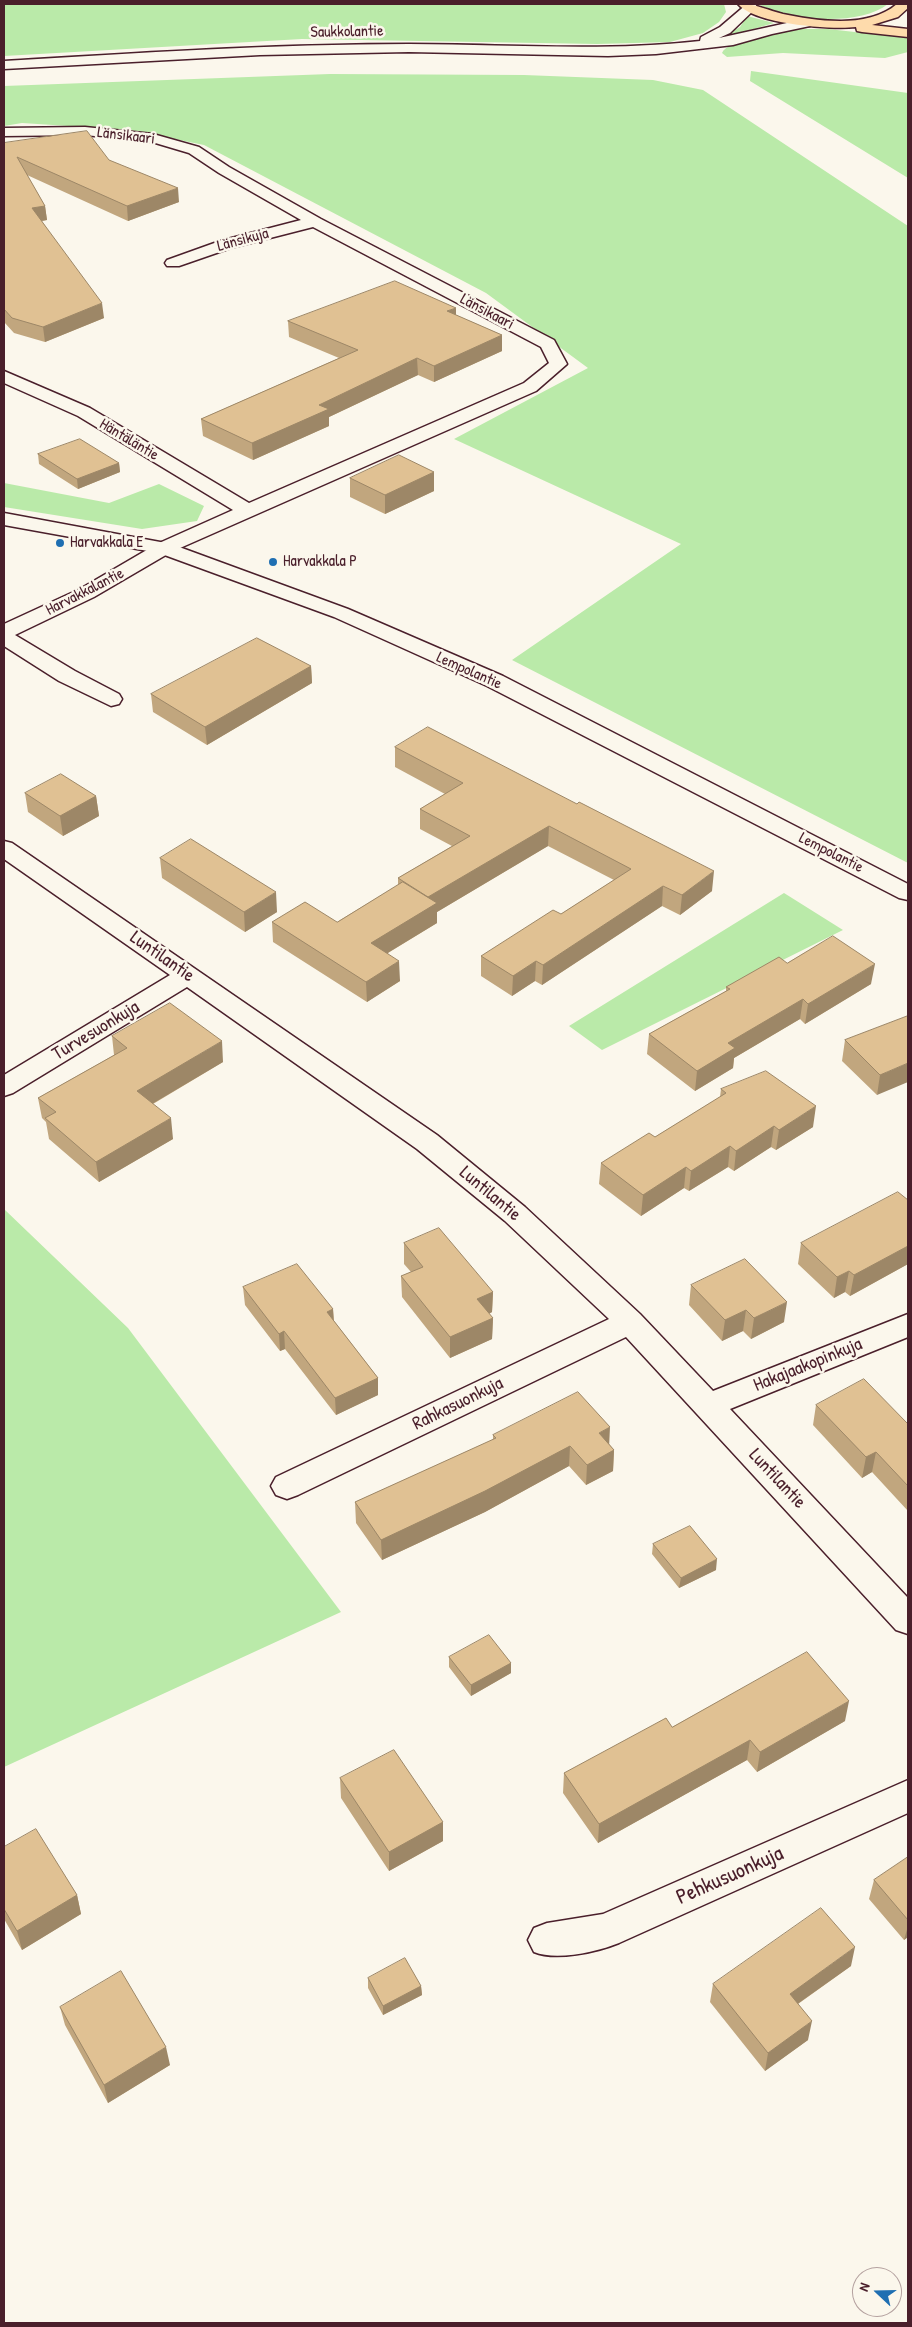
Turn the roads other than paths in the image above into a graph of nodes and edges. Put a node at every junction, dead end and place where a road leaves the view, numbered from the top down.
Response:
1 (748, 6) edge
2 (905, 6) edge
3 (806, 23) junction
4 (834, 24) junction
5 (908, 33) edge
6 (691, 47) junction
7 (4, 65) edge
8 (4, 132) edge
9 (315, 222) junction
10 (173, 263) dead end
11 (4, 376) edge
12 (250, 512) junction
13 (4, 519) edge
14 (164, 548) junction
15 (4, 632) edge
16 (4, 637) edge
17 (111, 699) dead end
18 (4, 848) edge
19 (908, 893) edge
20 (188, 975) junction
21 (4, 1087) edge
22 (630, 1322) junction
23 (908, 1325) edge
24 (709, 1405) junction
25 (287, 1486) dead end
26 (908, 1620) edge
27 (908, 1796) edge
28 (547, 1940) dead end

1 - 3 highway
1 - 6 street, Saukkolantie
2 - 4 highway
3 - 4 highway
3 - 6 street, Saukkolantie
4 - 5 highway
6 - 7 street, Saukkolantie
8 - 9 street, Länsikaari
9 - 10 street, Länsikuja
9 - 12 street, Länsikaari
11 - 12 street, Häntäläntie
12 - 14 street, Länsikaari
13 - 14 street, Lempolantie
14 - 15 street, Harvakkalantie
14 - 19 street, Lempolantie
16 - 17 street
18 - 20 street, Luntilantie
20 - 21 street, Turvesuonkuja
20 - 22 street, Luntilantie
22 - 24 street, Luntilantie
22 - 25 street, Rahkasuonkuja
23 - 24 street, Hakajaakopinkuja
24 - 26 street, Luntilantie
27 - 28 street, Pehkusuonkuja

